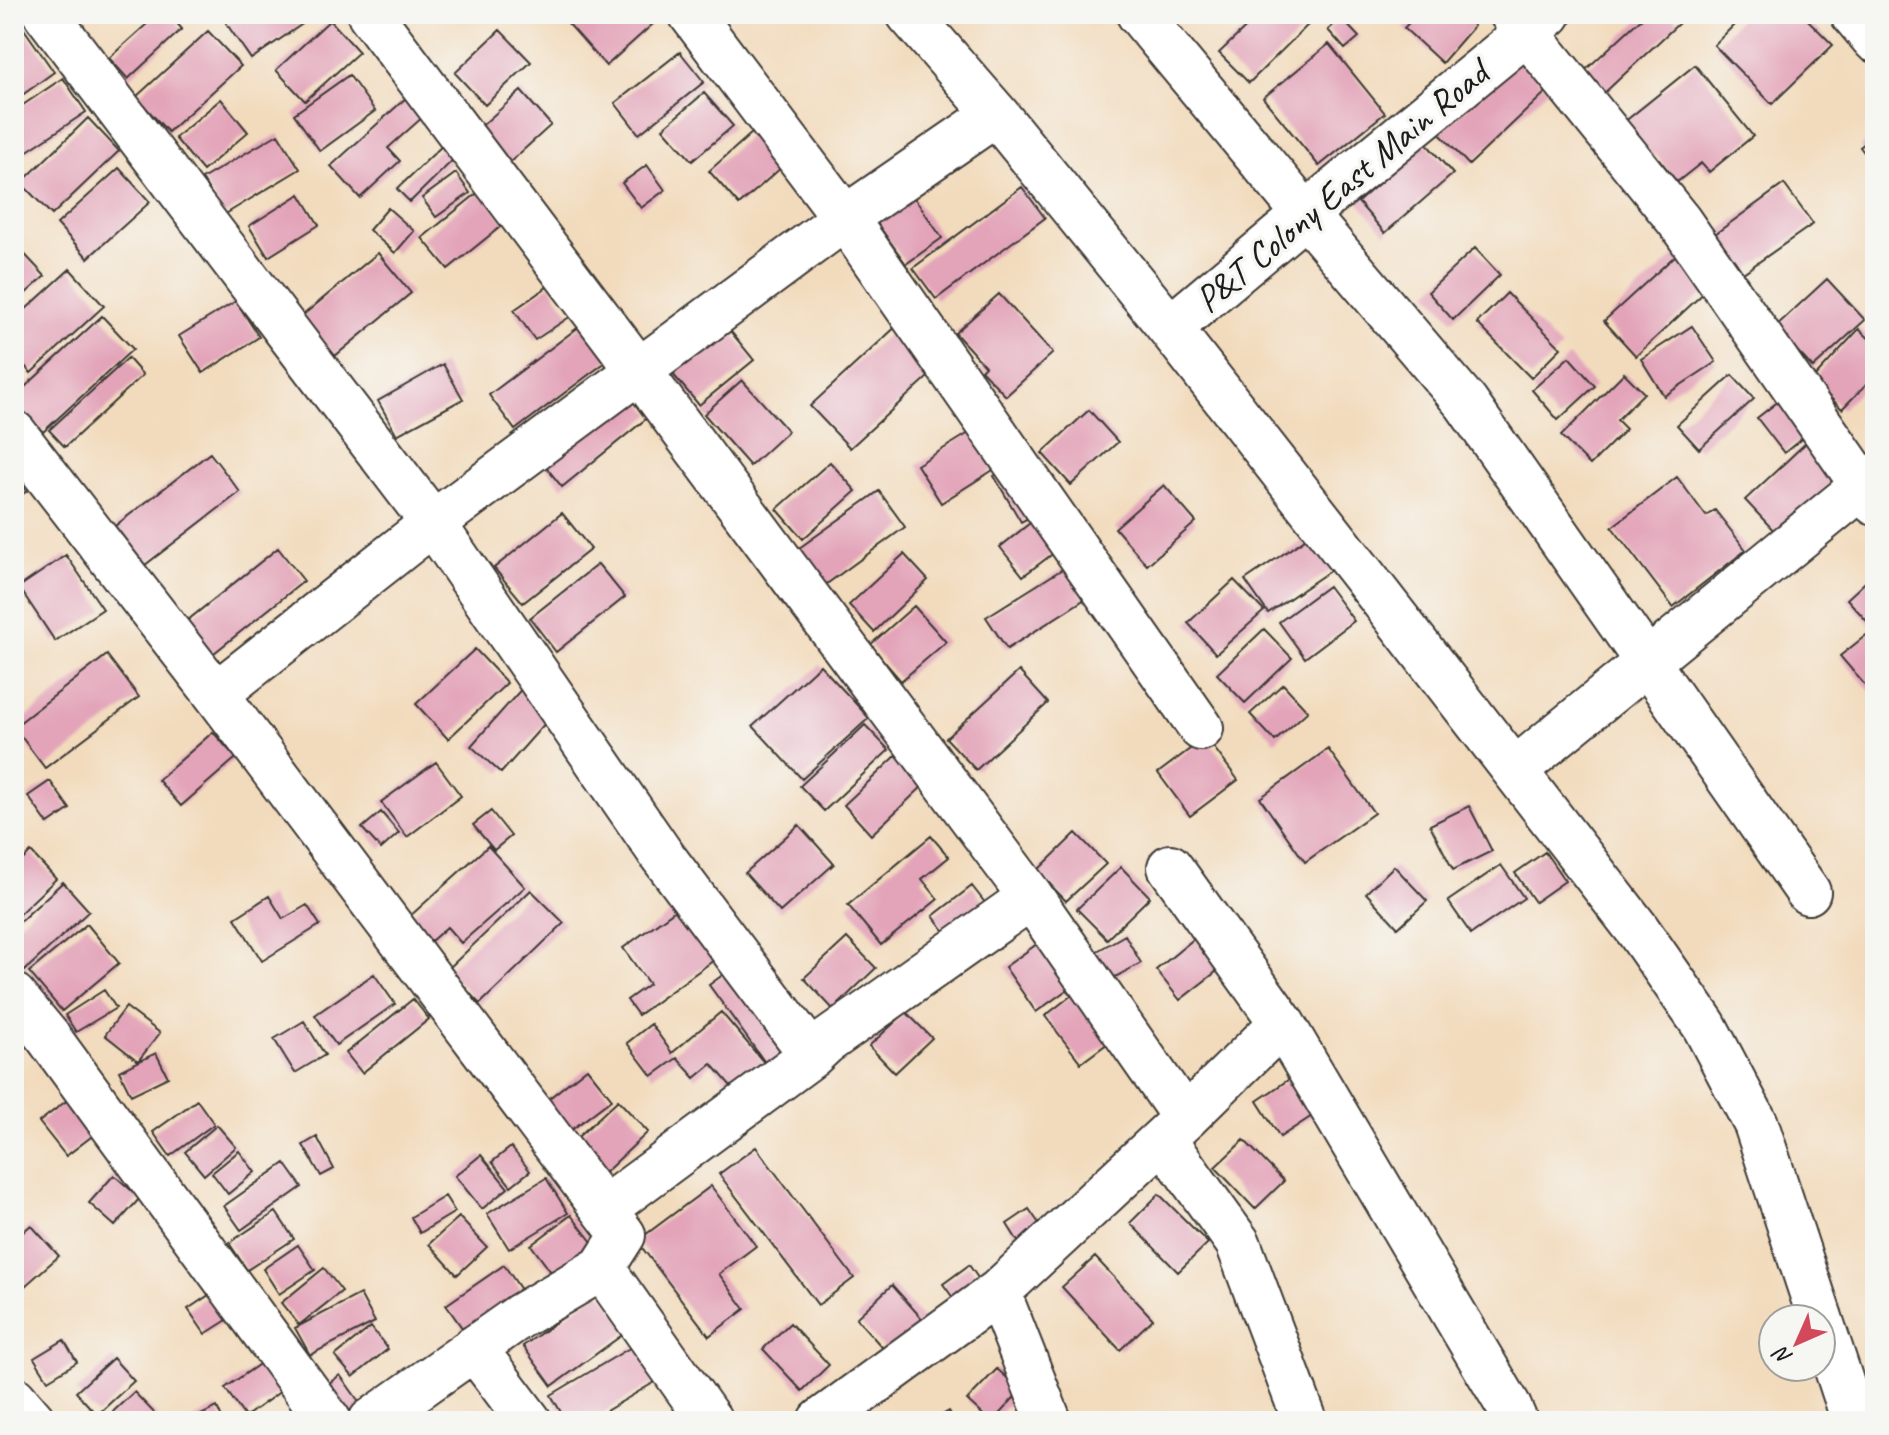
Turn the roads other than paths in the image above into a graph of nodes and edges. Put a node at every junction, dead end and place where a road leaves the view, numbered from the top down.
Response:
1 (46, 14) edge
2 (370, 14) edge
3 (691, 14) edge
4 (909, 14) edge
5 (1139, 14) edge
6 (1853, 14) edge
7 (1530, 20) edge
8 (1875, 40) edge
9 (996, 114) junction
10 (1305, 214) junction
11 (845, 218) junction
12 (1170, 328) junction
13 (639, 371) junction
14 (14, 433) edge
15 (1871, 488) edge
16 (433, 523) junction
17 (1647, 662) junction
18 (216, 694) junction
19 (1201, 728) dead end
20 (1515, 770) junction
21 (1170, 867) dead end
22 (1808, 892) dead end
23 (1031, 897) junction
24 (14, 996) edge
25 (1282, 1023) junction
26 (812, 1055) junction
27 (1174, 1128) junction
28 (604, 1209) junction
29 (602, 1268) junction
30 (998, 1292) junction
31 (474, 1348) junction
32 (14, 1399) edge
33 (1861, 1412) edge
34 (33, 1421) edge
35 (329, 1421) edge
36 (371, 1421) edge
37 (529, 1421) edge
38 (710, 1421) edge
39 (821, 1421) edge
40 (1049, 1421) edge
41 (1305, 1421) edge
42 (1515, 1421) edge

1 - 16 street
2 - 13 street
3 - 11 street
4 - 9 street
5 - 10 street
6 - 8 street
7 - 10 street, P&T Colony East Main Road
7 - 15 street
9 - 11 street
9 - 12 street
10 - 12 street, P&T Colony East Main Road
10 - 17 street
11 - 13 street
11 - 19 street
12 - 20 street
13 - 16 street
13 - 23 street
14 - 18 street
15 - 17 street
16 - 18 street
16 - 26 street
17 - 20 street
17 - 22 street
18 - 28 street
20 - 33 street
21 - 25 street
23 - 26 street
23 - 27 street
24 - 35 street
25 - 27 street
25 - 42 street
26 - 28 street
27 - 30 street
27 - 41 street
28 - 29 street
29 - 31 street
29 - 38 street
30 - 39 street
30 - 40 street
31 - 36 street
31 - 37 street
32 - 34 street

